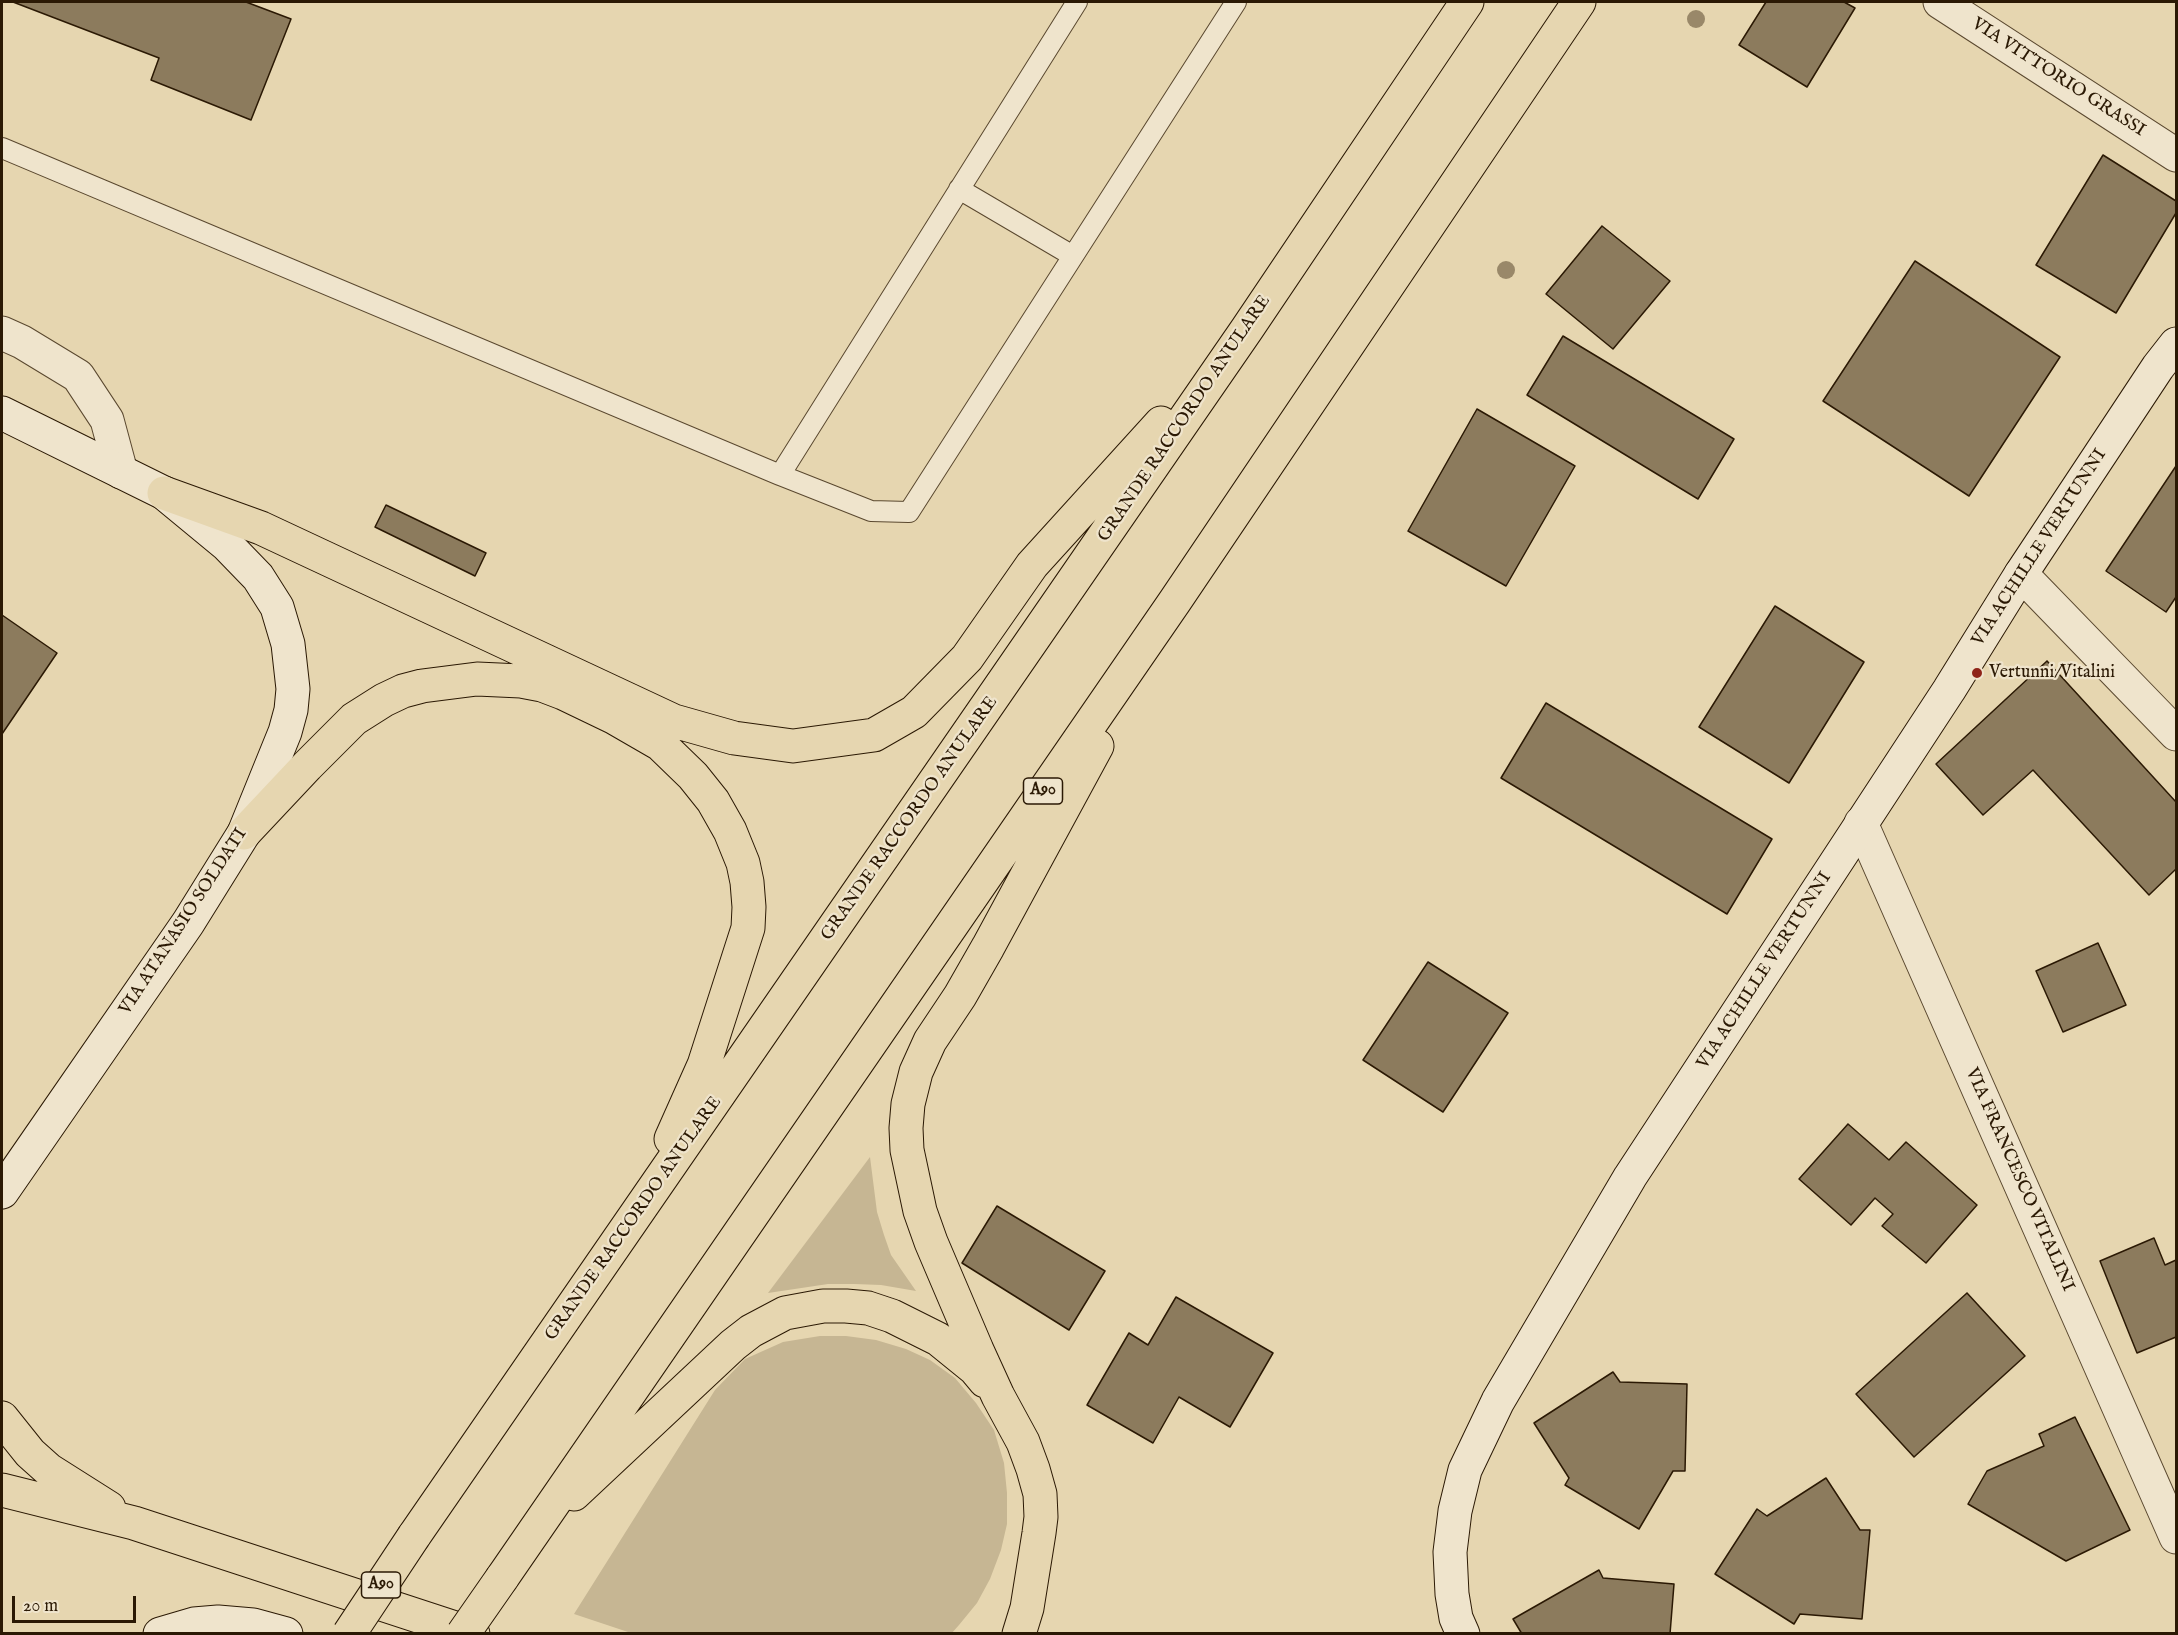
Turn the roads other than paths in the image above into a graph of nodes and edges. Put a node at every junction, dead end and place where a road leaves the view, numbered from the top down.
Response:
1 (1077, 2) edge
2 (1236, 2) edge
3 (1467, 2) edge
4 (1579, 2) edge
5 (1940, 2) edge
6 (2, 148) edge
7 (2176, 155) edge
8 (959, 189) junction
9 (1073, 256) junction
10 (1247, 329) junction
11 (2, 333) edge
12 (2176, 345) edge
13 (2, 413) edge
14 (121, 472) junction
15 (780, 475) junction
16 (164, 493) junction
17 (2021, 574) junction
18 (1175, 601) junction
19 (2176, 734) edge
20 (1861, 823) junction
21 (244, 833) junction
22 (2, 1192) edge
23 (585, 1290) junction
24 (998, 1396) junction
25 (2, 1418) edge
26 (2, 1490) edge
27 (134, 1523) junction
28 (529, 1535) junction
29 (2176, 1537) edge
30 (1036, 1548) junction
31 (160, 1634) edge
32 (286, 1634) edge
33 (349, 1634) edge
34 (463, 1634) edge
35 (473, 1634) edge
36 (993, 1634) edge
37 (1019, 1634) edge
38 (1463, 1634) edge

1 - 8 lane
2 - 9 lane
3 - 10 highway, GRANDE RACCORDO ANULARE / A90
4 - 18 highway, A90
5 - 7 street, VIA VITTORIO GRASSI
6 - 15 lane
8 - 9 lane
8 - 15 lane
9 - 15 lane
10 - 16 highway
10 - 23 highway, GRANDE RACCORDO ANULARE / A90
11 - 14 street
12 - 17 street, VIA ACHILLE VERTUNNI
13 - 14 street, VIA ATANASIO SOLDATI
14 - 16 street, VIA ATANASIO SOLDATI
16 - 21 street, VIA ATANASIO SOLDATI
17 - 19 street
17 - 20 street, VIA ACHILLE VERTUNNI
18 - 24 highway
18 - 28 highway, A90
20 - 29 street, VIA FRANCESCO VITALINI
20 - 38 street, VIA ACHILLE VERTUNNI
21 - 22 street, VIA ATANASIO SOLDATI
21 - 23 highway
23 - 33 highway, GRANDE RACCORDO ANULARE / A90, bridge
24 - 28 highway
24 - 30 highway
25 - 27 highway
26 - 27 highway
27 - 35 highway
28 - 34 highway, A90, bridge
30 - 36 highway
30 - 37 highway
31 - 32 street

